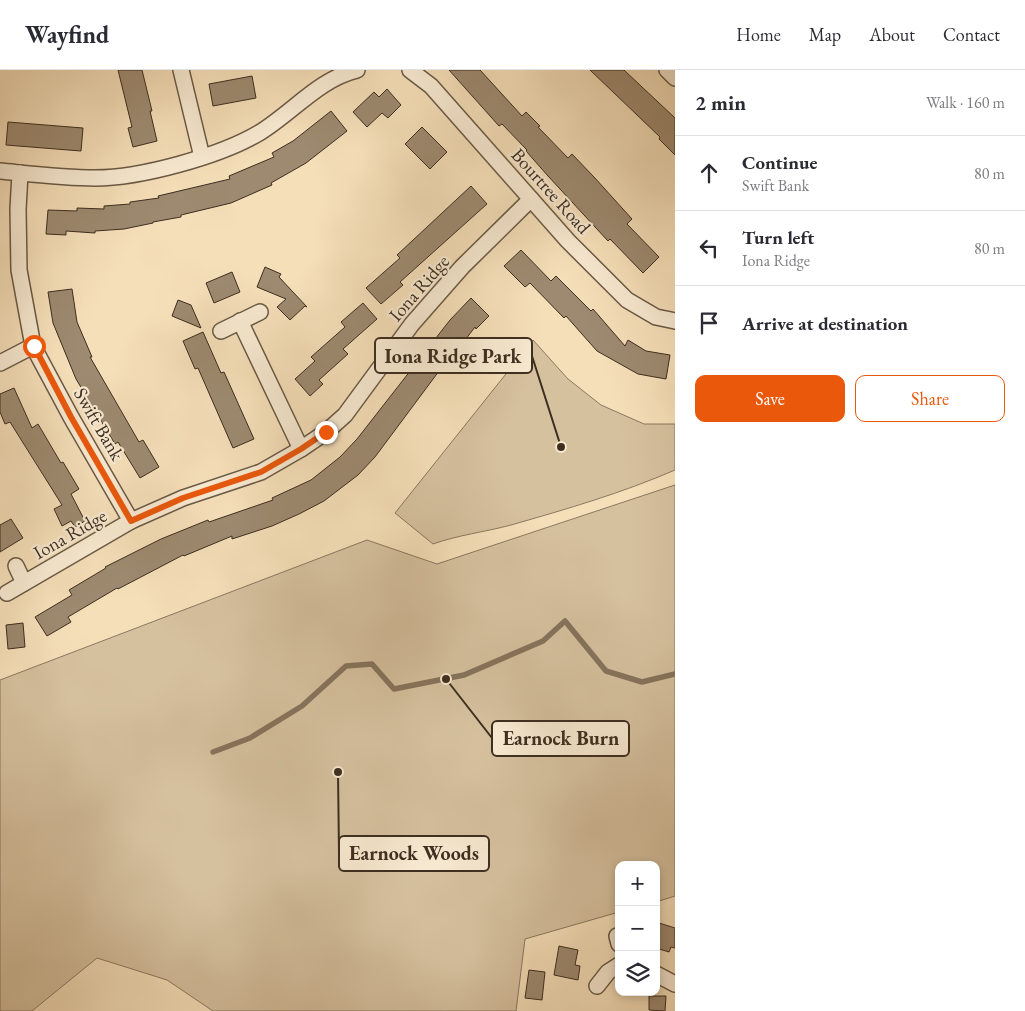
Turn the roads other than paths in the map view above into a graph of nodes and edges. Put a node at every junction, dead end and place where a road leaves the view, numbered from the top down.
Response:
1 (181, 70) edge
2 (357, 70) edge
3 (410, 70) edge
4 (667, 70) edge
5 (675, 78) edge
6 (202, 157) junction
7 (0, 171) edge
8 (20, 173) junction
9 (531, 199) junction
10 (260, 312) dead end
11 (240, 321) junction
12 (675, 321) edge
13 (221, 331) dead end
14 (34, 346) junction
15 (0, 363) edge
16 (301, 449) junction
17 (131, 521) junction
18 (16, 566) dead end
19 (24, 583) junction
20 (7, 593) dead end
21 (615, 968) edge
22 (660, 976) edge
23 (675, 984) edge
24 (596, 986) dead end

1 - 6 street
2 - 6 street
3 - 9 street, Bourtree Road
4 - 5 street
6 - 8 street
7 - 8 street
8 - 14 street, Swift Bank
9 - 12 street, Bourtree Road
9 - 16 street, Iona Ridge
10 - 11 street
11 - 13 street
11 - 16 street
14 - 15 street
14 - 17 street, Swift Bank
16 - 17 street, Iona Ridge
17 - 19 street, Iona Ridge
18 - 19 street, Iona Ridge
19 - 20 street, Iona Ridge
21 - 24 street
22 - 23 street

